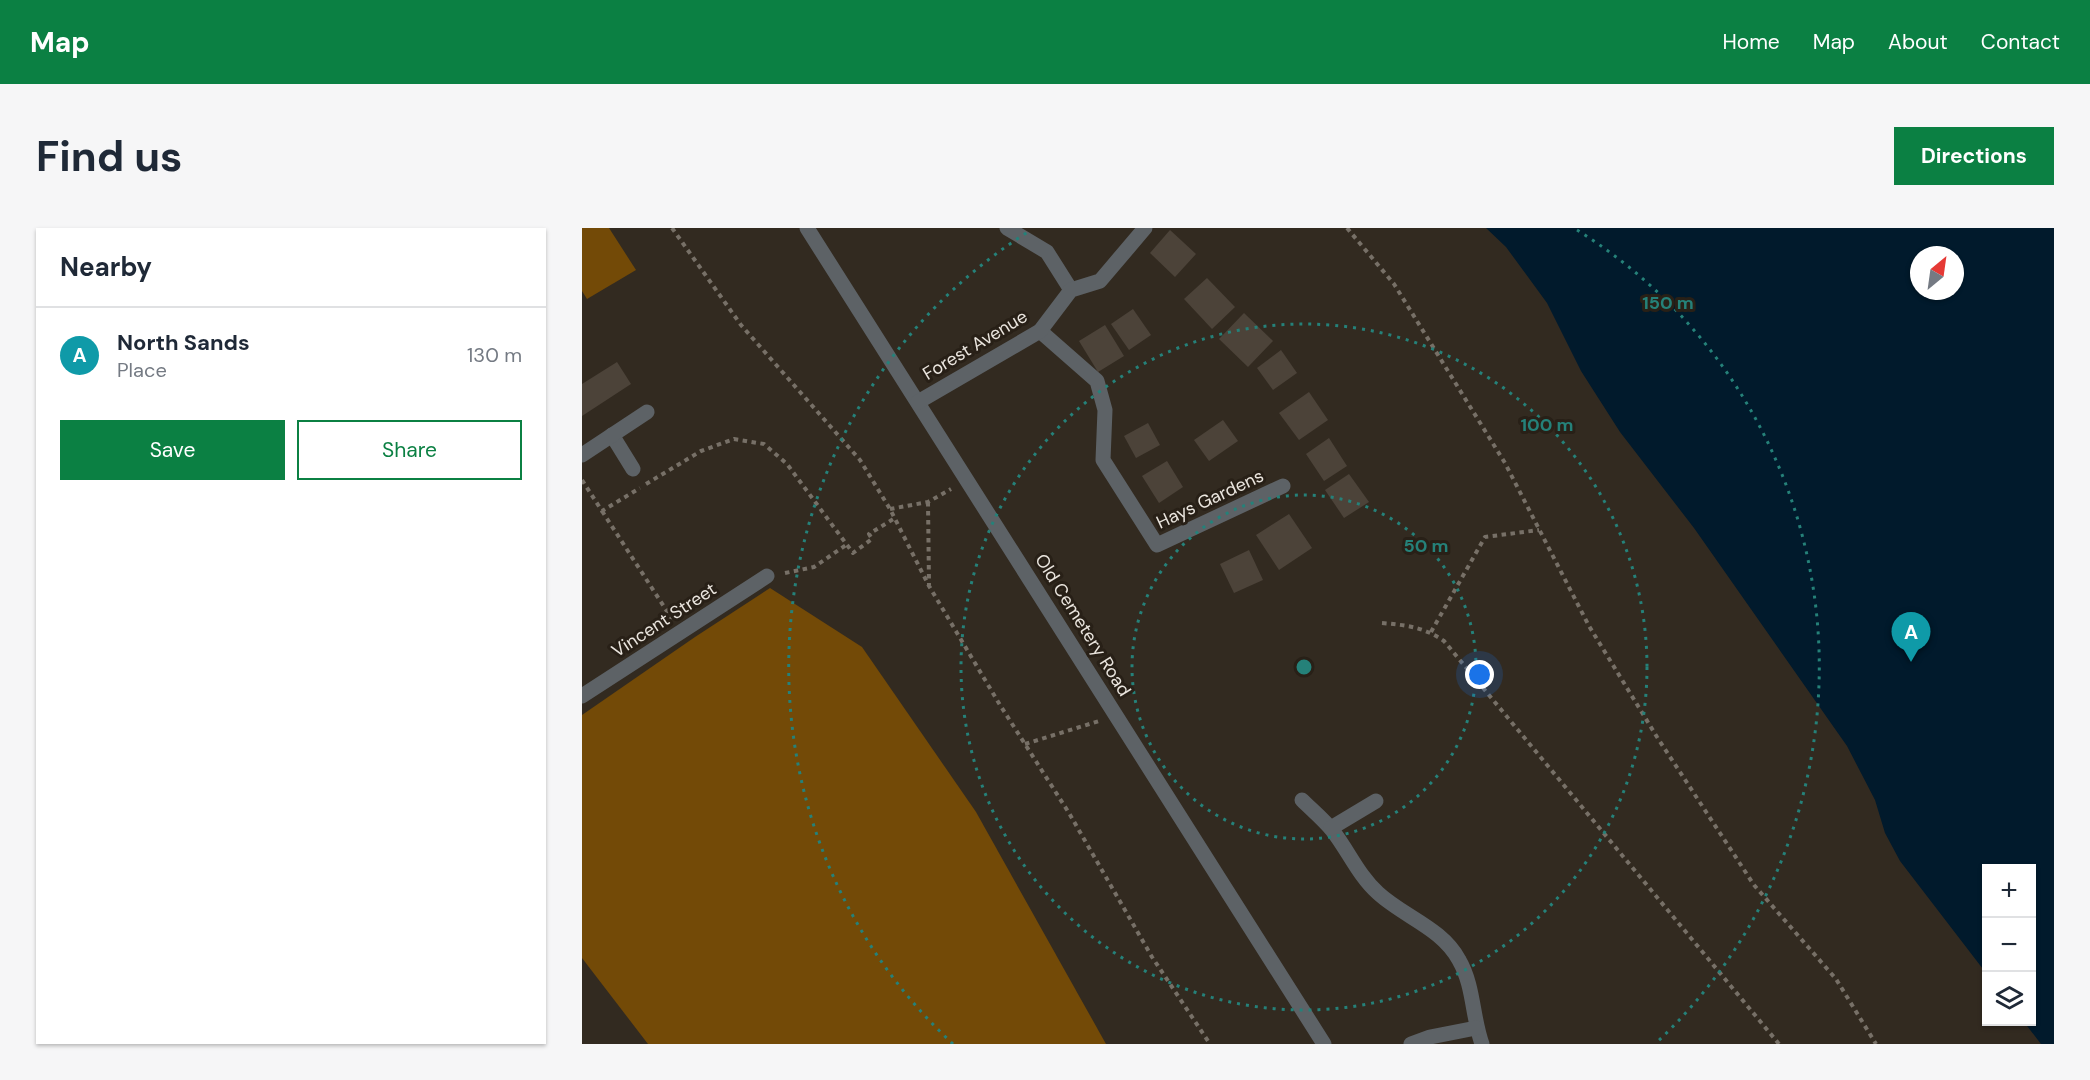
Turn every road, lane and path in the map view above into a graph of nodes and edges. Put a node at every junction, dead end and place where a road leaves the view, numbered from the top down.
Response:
1 (672, 228) edge
2 (807, 228) edge
3 (1007, 228) edge
4 (1145, 228) edge
5 (1347, 228) edge
6 (1071, 290) junction
7 (1040, 331) junction
8 (918, 402) junction
9 (647, 412) dead end
10 (612, 435) junction
11 (582, 455) edge
12 (633, 469) dead end
13 (967, 479) junction
14 (582, 480) edge
15 (1283, 486) dead end
16 (928, 502) junction
17 (891, 509) junction
18 (602, 511) junction
19 (895, 518) junction
20 (1539, 530) junction
21 (846, 545) junction
22 (767, 576) joint
23 (930, 586) junction
24 (1382, 623) dead end
25 (681, 632) junction
26 (1431, 633) junction
27 (582, 696) edge
28 (1117, 715) junction
29 (1025, 744) junction
30 (1302, 800) dead end
31 (1376, 801) dead end
32 (1331, 828) junction
33 (1476, 1028) junction
34 (1210, 1044) edge
35 (1324, 1044) edge
36 (1411, 1044) edge
37 (1482, 1044) edge
38 (1779, 1044) edge
39 (1876, 1044) edge

1 - 17 path
2 - 8 street, Old Cemetery Road
3 - 6 street
4 - 6 street
5 - 20 path
6 - 7 street, Forest Avenue
7 - 8 street, Forest Avenue
7 - 15 street, Hays Gardens
8 - 13 street, Old Cemetery Road
9 - 10 street
10 - 11 street
10 - 12 street
13 - 16 path
13 - 28 street, Old Cemetery Road
14 - 18 path
16 - 17 path
16 - 23 path
17 - 19 path
18 - 21 path
18 - 25 path
19 - 21 path
19 - 23 path
20 - 26 path
20 - 39 path
21 - 22 path
22 - 25 street, Vincent Street
23 - 29 path
24 - 26 path
25 - 27 street, Vincent Street
26 - 38 path
28 - 29 path
28 - 35 street, Old Cemetery Road
29 - 34 path
30 - 32 street
31 - 32 street
32 - 33 street
33 - 36 street
33 - 37 street

